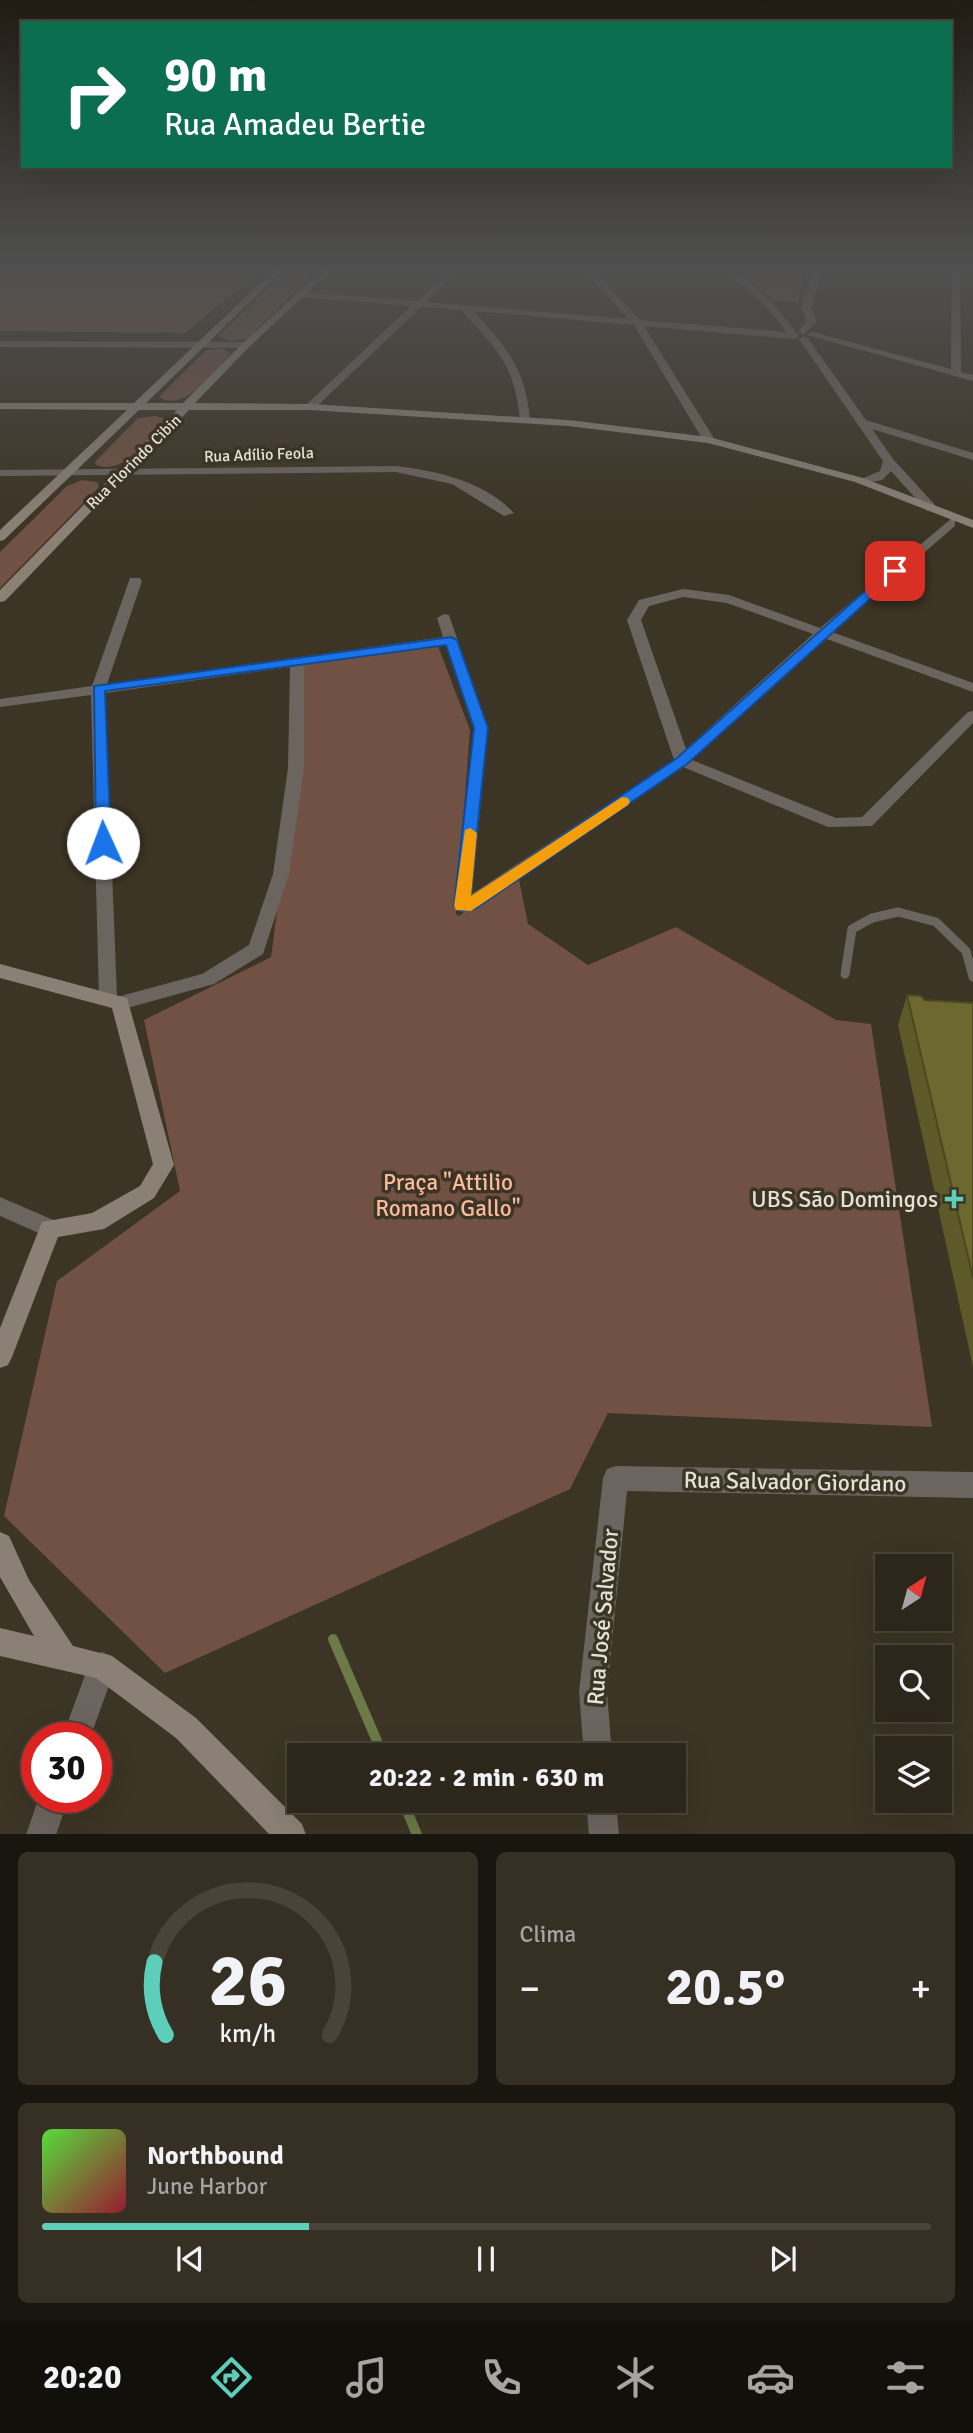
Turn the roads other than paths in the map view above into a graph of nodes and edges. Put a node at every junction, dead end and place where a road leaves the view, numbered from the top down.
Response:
1 (190, 354) edge
2 (238, 354) edge
3 (367, 354) edge
4 (505, 354) edge
5 (656, 354) edge
6 (834, 354) edge
7 (878, 354) edge
8 (957, 354) edge
9 (826, 355) joint
10 (956, 373) junction
11 (973, 379) edge
12 (0, 405) edge
13 (134, 407) junction
14 (188, 407) junction
15 (310, 407) junction
16 (525, 419) junction
17 (862, 422) junction
18 (709, 440) junction
19 (877, 443) junction
20 (930, 443) junction
21 (973, 457) edge
22 (889, 460) junction
23 (815, 469) junction
24 (0, 473) edge
25 (66, 473) junction
26 (122, 473) junction
27 (863, 482) junction
28 (932, 508) junction
29 (508, 513) dead end
30 (951, 523) junction
31 (973, 524) edge
32 (973, 531) edge
33 (0, 537) edge
34 (135, 580) dead end
35 (0, 598) edge
36 (444, 618) dead end
37 (821, 634) junction
38 (451, 640) junction
39 (297, 662) junction
40 (99, 688) junction
41 (973, 688) edge
42 (0, 703) edge
43 (973, 715) edge
44 (682, 761) junction
45 (0, 971) edge
46 (845, 974) dead end
47 (973, 977) edge
48 (114, 1001) junction
49 (0, 1206) edge
50 (50, 1229) junction
51 (0, 1357) edge
52 (617, 1478) joint
53 (973, 1485) edge
54 (0, 1545) edge
55 (0, 1642) edge
56 (65, 1657) junction
57 (102, 1666) junction
58 (82, 1722) edge
59 (597, 1743) edge
60 (49, 1813) edge
61 (602, 1813) edge
62 (41, 1834) edge
63 (290, 1834) edge
64 (604, 1834) edge

1 - 13 main road
2 - 14 main road, Rua Florindo Cibin
3 - 15 street
4 - 16 street
5 - 18 street
6 - 9 street
7 - 10 street
8 - 10 street
9 - 17 street
10 - 11 street
12 - 13 main road
13 - 14 main road
13 - 25 main road
14 - 15 main road
14 - 26 main road, Rua Florindo Cibin
15 - 16 main road
16 - 18 main road
17 - 19 street
17 - 20 street
18 - 23 main road
19 - 20 street
19 - 22 street
20 - 21 street
22 - 27 street
22 - 28 street
23 - 27 main road
23 - 30 main road
24 - 25 street, Rua Adílio Feola
25 - 26 street, Rua Adílio Feola
25 - 33 main road
26 - 29 street, Rua Adílio Feola
26 - 35 main road, Rua Florindo Cibin
27 - 28 main road
28 - 31 main road
30 - 32 main road
30 - 37 street
34 - 40 street
36 - 38 street
37 - 41 street
37 - 44 street
37 - 44 street
38 - 39 street
38 - 44 street
39 - 40 street
39 - 48 street
40 - 42 street
40 - 48 street
43 - 44 street
45 - 48 main road
46 - 47 lane
48 - 50 main road
49 - 50 street
50 - 51 main road
52 - 53 street, Rua Salvador Giordano
52 - 59 street, Rua José Salvador
54 - 56 main road
55 - 56 main road
56 - 57 main road
57 - 58 street
57 - 63 main road
60 - 62 street
61 - 64 street

